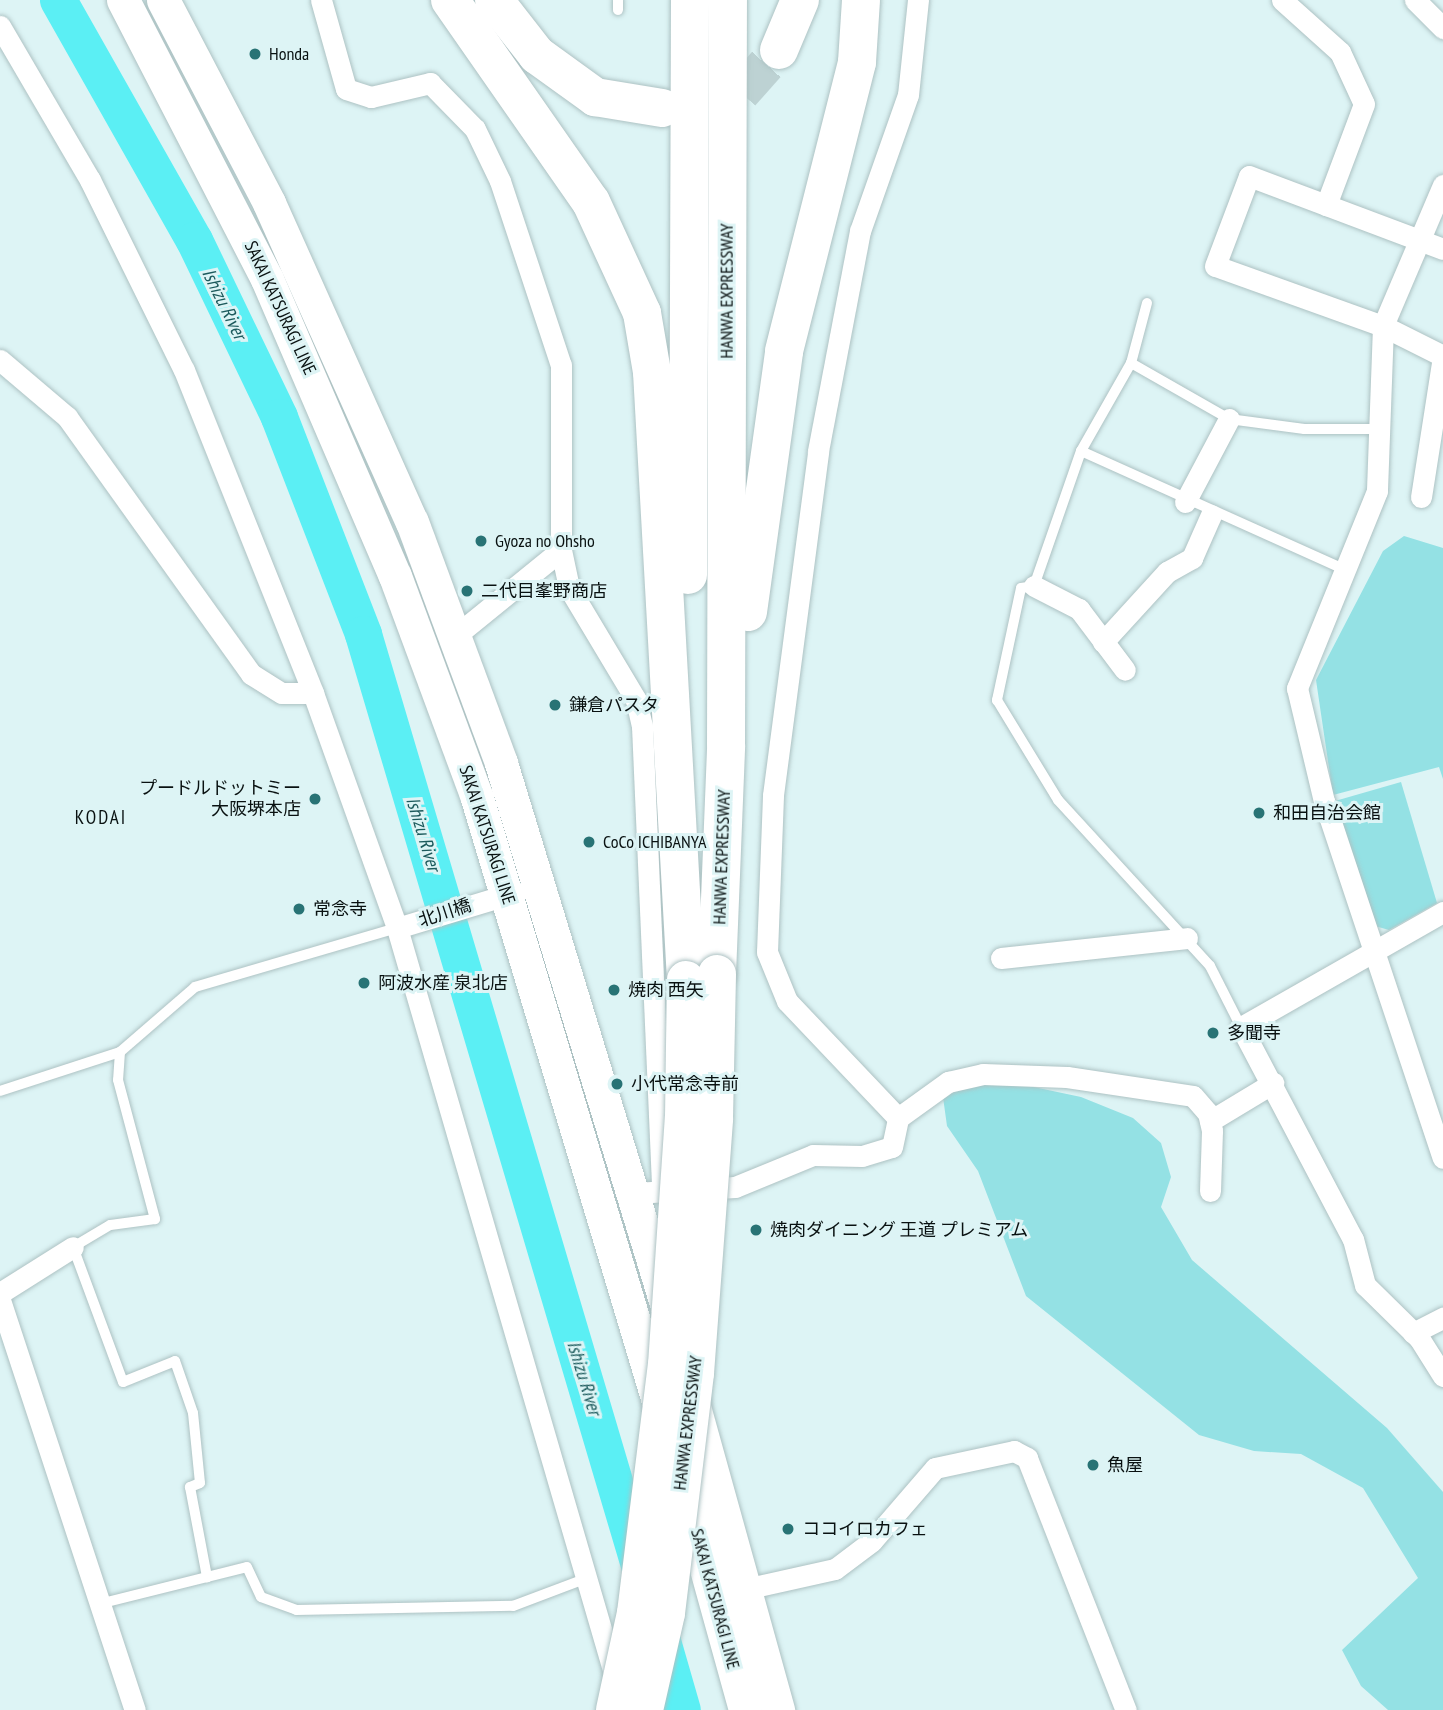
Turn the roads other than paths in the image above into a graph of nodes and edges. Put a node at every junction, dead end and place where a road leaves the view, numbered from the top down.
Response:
1 (123, 0) edge
2 (163, 0) edge
3 (321, 0) edge
4 (450, 0) edge
5 (494, 0) edge
6 (690, 0) edge
7 (728, 0) edge
8 (800, 0) edge
9 (861, 0) edge
10 (918, 0) edge
11 (1282, 0) edge
12 (1415, 0) edge
13 (0, 26) edge
14 (1443, 28) edge
15 (779, 50) tunnel mouth
16 (662, 108) tunnel mouth
17 (1443, 185) edge
18 (1326, 205) junction
19 (1419, 240) junction
20 (1443, 248) edge
21 (1147, 303) dead end
22 (1383, 326) junction
23 (0, 360) edge
24 (1131, 362) junction
25 (1229, 419) junction
26 (1379, 429) junction
27 (1081, 452) junction
28 (1421, 497) dead end
29 (1185, 502) junction
30 (1211, 514) junction
31 (561, 550) junction
32 (1341, 568) junction
33 (1034, 586) junction
34 (455, 636) junction
35 (1104, 642) junction
36 (1125, 670) dead end
37 (313, 694) junction
38 (726, 745) junction
39 (541, 886) junction
40 (495, 898) junction
41 (1443, 912) edge
42 (402, 927) junction
43 (1187, 938) junction
44 (1374, 948) junction
45 (1001, 958) dead end
46 (702, 977) junction
47 (1241, 1027) junction
48 (120, 1052) junction
49 (1273, 1083) junction
50 (0, 1091) edge
51 (898, 1118) junction
52 (1210, 1121) junction
53 (1443, 1158) edge
54 (1210, 1191) dead end
55 (648, 1192) junction
56 (73, 1247) junction
57 (0, 1293) edge
58 (0, 1300) edge
59 (1443, 1318) edge
60 (1413, 1333) junction
61 (1443, 1377) edge
62 (207, 1577) junction
63 (589, 1578) junction
64 (745, 1589) junction
65 (103, 1603) junction
66 (135, 1710) edge
67 (615, 1710) edge
68 (623, 1710) edge
69 (644, 1710) edge
70 (745, 1710) edge
71 (778, 1710) edge
72 (1126, 1710) edge

1 - 40 main road, SAKAI KATSURAGI LINE
2 - 34 main road, SAKAI KATSURAGI LINE
3 - 31 street
4 - 46 highway
5 - 16 highway
6 - 46 highway, HANWA EXPRESSWAY
7 - 38 highway, HANWA EXPRESSWAY
8 - 15 highway
9 - 38 highway
10 - 51 street
11 - 18 street
12 - 14 street
13 - 37 street
17 - 19 street
18 - 19 street
18 - 22 street
19 - 20 street
19 - 22 street
21 - 24 lane
22 - 26 street
22 - 28 street
23 - 37 street
24 - 25 lane
24 - 27 lane
25 - 26 lane
25 - 29 street
26 - 32 street
27 - 29 lane
27 - 33 lane
29 - 30 lane
30 - 32 lane
30 - 35 street
31 - 34 street
31 - 55 street
32 - 44 street
33 - 35 street
33 - 43 lane
34 - 39 main road, SAKAI KATSURAGI LINE
35 - 36 street
37 - 42 street
38 - 46 highway, HANWA EXPRESSWAY
39 - 40 street, 北川橋
39 - 55 main road, SAKAI KATSURAGI LINE
40 - 42 street, 北川橋
40 - 70 main road, SAKAI KATSURAGI LINE
41 - 44 street
42 - 48 lane
42 - 63 street
43 - 45 street
43 - 47 lane
44 - 47 street
44 - 53 street
46 - 67 highway, HANWA EXPRESSWAY, bridge
46 - 69 highway, HANWA EXPRESSWAY, bridge
47 - 49 street
48 - 50 lane
48 - 56 lane
49 - 52 street
49 - 60 street
51 - 52 street
51 - 55 street
52 - 54 street
55 - 64 main road, SAKAI KATSURAGI LINE
56 - 57 street
56 - 62 lane
58 - 65 street
59 - 60 street
60 - 61 street
62 - 63 lane
62 - 65 lane
63 - 68 street
64 - 71 main road, SAKAI KATSURAGI LINE
64 - 72 street
65 - 66 street

